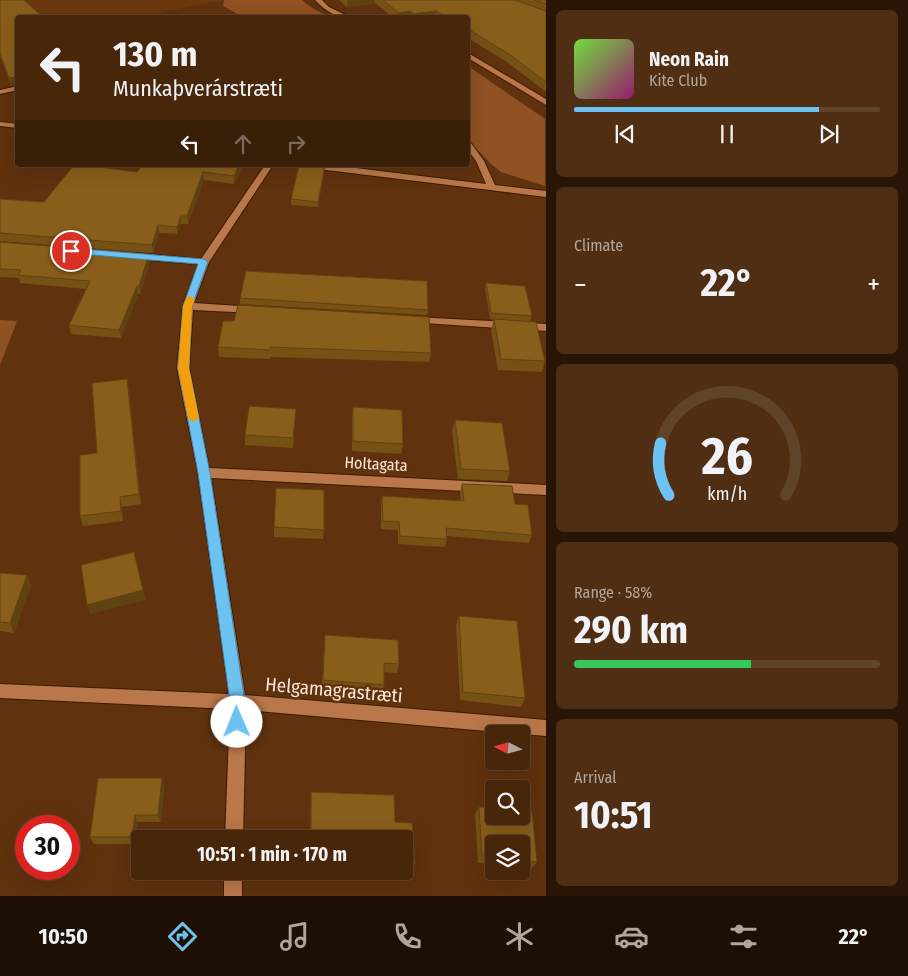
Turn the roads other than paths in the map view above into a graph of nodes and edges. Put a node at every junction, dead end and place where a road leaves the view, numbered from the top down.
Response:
1 (318, 0) edge
2 (342, 15) edge
3 (470, 56) edge
4 (15, 89) edge
5 (0, 92) edge
6 (546, 103) edge
7 (0, 124) edge
8 (15, 126) edge
9 (470, 148) edge
10 (268, 167) edge
11 (326, 167) edge
12 (492, 188) junction
13 (546, 194) edge
14 (123, 255) edge
15 (204, 262) junction
16 (188, 306) junction
17 (267, 311) edge
18 (406, 319) edge
19 (546, 328) edge
20 (204, 473) junction
21 (546, 490) edge
22 (0, 691) edge
23 (238, 702) junction
24 (546, 728) edge
25 (234, 830) edge
26 (233, 880) edge
27 (233, 896) edge

1 - 2 street
3 - 6 street
4 - 5 street
7 - 8 street
9 - 12 street
10 - 15 street
11 - 12 street
12 - 13 street
14 - 15 street
15 - 16 street
16 - 17 street
16 - 20 street
18 - 19 street
20 - 21 street, Holtagata
20 - 23 street
22 - 23 street, Helgamagrastræti
23 - 24 street, Helgamagrastræti
23 - 25 street
26 - 27 street

